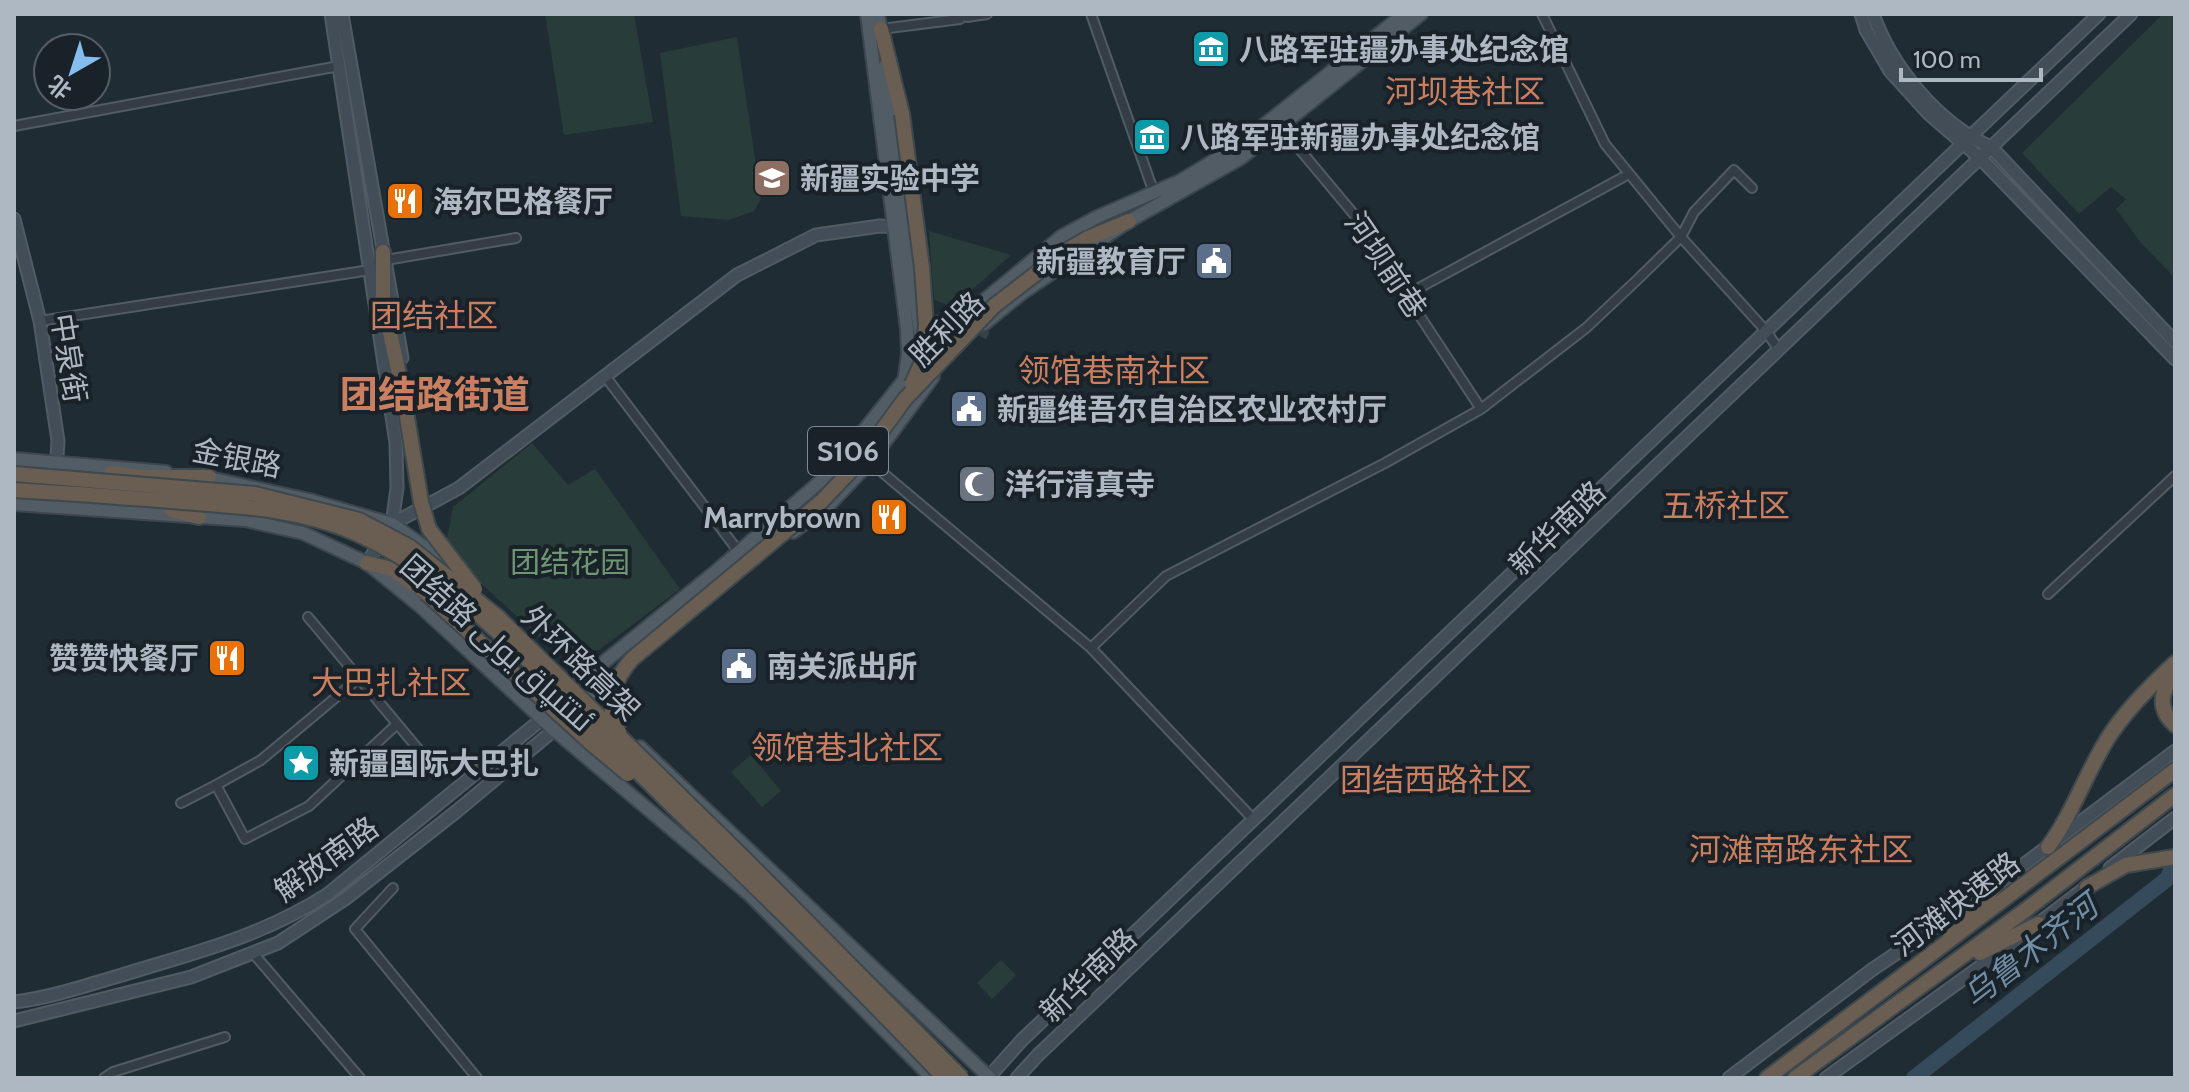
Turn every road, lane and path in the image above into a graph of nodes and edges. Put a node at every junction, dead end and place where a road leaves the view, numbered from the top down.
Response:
1 (331, 14) edge
2 (342, 14) edge
3 (867, 14) edge
4 (987, 14) edge
5 (1091, 14) edge
6 (1404, 14) edge
7 (1421, 14) edge
8 (1542, 14) edge
9 (1861, 14) edge
10 (1873, 14) edge
11 (2099, 14) edge
12 (2131, 14) edge
13 (880, 22) edge
14 (339, 66) junction
15 (14, 126) edge
16 (1281, 127) junction
17 (1966, 141) junction
18 (1991, 147) junction
19 (1980, 158) junction
20 (1629, 174) junction
21 (1752, 188) dead end
22 (1154, 193) junction
23 (14, 219) edge
24 (1129, 221) junction
25 (899, 227) junction
26 (1681, 237) junction
27 (516, 238) dead end
28 (384, 256) junction
29 (370, 270) junction
30 (1406, 295) junction
31 (40, 321) junction
32 (1766, 331) junction
33 (2175, 342) edge
34 (1779, 350) junction
35 (924, 355) junction
36 (2175, 359) edge
37 (605, 376) junction
38 (904, 378) junction
39 (927, 384) junction
40 (905, 399) junction
41 (1481, 409) junction
42 (14, 462) edge
43 (59, 462) junction
44 (870, 462) junction
45 (14, 474) edge
46 (2175, 476) edge
47 (209, 477) junction
48 (14, 490) edge
49 (14, 498) edge
50 (14, 504) edge
51 (423, 505) junction
52 (52, 507) junction
53 (199, 517) junction
54 (392, 524) junction
55 (739, 552) junction
56 (436, 555) junction
57 (367, 563) junction
58 (2048, 594) dead end
59 (308, 617) dead end
60 (506, 625) junction
61 (1091, 648) junction
62 (2175, 663) edge
63 (2175, 674) edge
64 (359, 678) junction
65 (575, 688) junction
66 (587, 699) junction
67 (542, 719) junction
68 (397, 724) junction
69 (2175, 725) edge
70 (554, 730) junction
71 (2175, 751) edge
72 (637, 754) junction
73 (2175, 770) edge
74 (439, 774) dead end
75 (216, 785) junction
76 (2175, 795) edge
77 (181, 803) dead end
78 (2175, 818) edge
79 (1254, 820) junction
80 (689, 822) junction
81 (2048, 847) junction
82 (2175, 857) edge
83 (1995, 887) junction
84 (2087, 887) junction
85 (393, 888) dead end
86 (1155, 914) junction
87 (2038, 924) junction
88 (1170, 930) junction
89 (253, 953) junction
90 (1903, 976) junction
91 (1913, 992) junction
92 (14, 1002) edge
93 (14, 1021) edge
94 (225, 1037) dead end
95 (104, 1078) edge
96 (360, 1078) edge
97 (477, 1078) edge
98 (932, 1078) edge
99 (944, 1078) edge
100 (962, 1078) edge
101 (989, 1078) edge
102 (1017, 1078) edge
103 (1729, 1078) edge
104 (1767, 1078) edge
105 (1795, 1078) edge
106 (1826, 1078) edge

1 - 14 main road, 团结路 ئىتتىپاق يولى
2 - 28 main road, 团结路 ئىتتىپاق يولى
3 - 25 main road
4 - 13 street
5 - 22 street
6 - 22 main road, S106
7 - 16 main road, 胜利路 / S106
8 - 20 street
9 - 17 main road
10 - 17 main road
11 - 17 main road, 新华南路
12 - 18 main road, 新华南路
13 - 25 main road
13 - 40 highway, bridge
14 - 15 street
14 - 29 main road, 团结路 ئىتتىپاق يولى
16 - 24 main road, 胜利路 / S106
16 - 30 street, 河坝前巷
17 - 18 main road
17 - 19 main road
17 - 32 main road, 新华南路
18 - 19 main road, 新华南路
18 - 33 main road
19 - 34 main road, 新华南路
19 - 36 main road
20 - 26 street
20 - 30 street
21 - 26 street
22 - 35 main road, S106
23 - 31 main road, 中泉街
24 - 39 main road, 胜利路 / S106
24 - 40 highway, bridge
25 - 35 main road
25 - 37 main road
25 - 38 main road
26 - 32 street
26 - 41 street
27 - 28 street
28 - 51 main road, 团结路 ئىتتىپاق يولى
28 - 60 highway, bridge
29 - 31 street
29 - 54 main road, 团结路 ئىتتىپاق يولى
30 - 41 street, 河坝前巷
31 - 43 main road, 中泉街
32 - 34 street
32 - 79 main road, 新华南路
34 - 88 main road, 新华南路
35 - 38 main road, S106
35 - 39 main road
37 - 51 main road
37 - 55 street
38 - 55 main road, S106
39 - 44 main road, 胜利路 / S106
40 - 72 highway, bridge
41 - 61 street
42 - 43 main road, 金银路
42 - 47 highway
43 - 47 main road, 金银路
43 - 52 main road, 中泉街
44 - 61 street
44 - 66 main road, 胜利路 / S106
45 - 60 highway, 外环路高架, bridge
46 - 58 street
47 - 54 main road, 金银路
48 - 80 highway, 外环路高架, bridge
49 - 53 highway
50 - 52 main road, 金银路
51 - 54 main road
51 - 56 main road, 团结路 ئىتتىپاق يولى
52 - 53 main road, 金银路
53 - 57 main road, 金银路
54 - 56 main road, 金银路
54 - 57 main road, 团结路 ئىتتىپاق يولى
55 - 65 main road, S106
56 - 65 main road, 团结路 ئىتتىپاق يولى
57 - 67 main road, 团结路 ئىتتىپاق يولى
57 - 80 highway, bridge
59 - 64 street
60 - 72 highway, 外环路高架, bridge
61 - 79 street
62 - 81 highway
63 - 69 highway
64 - 68 street
64 - 75 street
65 - 66 main road, 团结路 ئىتتىپاق يولى
65 - 67 main road, S106
66 - 70 main road, 胜利路 / S106
66 - 101 main road, 团结路 ئىتتىپاق يولى
67 - 70 main road, 团结路 ئىتتىپاق يولى
67 - 92 main road, 解放南路
68 - 74 street
68 - 75 street
70 - 89 main road
70 - 98 main road, 团结路 ئىتتىپاق يولى
71 - 81 main road
72 - 100 highway, 外环路高架, bridge
73 - 90 highway, 河滩快速路
75 - 77 street
76 - 91 highway, 河滩快速路
78 - 84 main road
79 - 86 main road, 新华南路
80 - 99 highway, 外环路高架, bridge
81 - 83 main road
82 - 84 highway
83 - 90 highway
83 - 103 main road
84 - 87 main road
85 - 97 street
86 - 88 main road
86 - 101 main road, 新华南路
87 - 91 highway
87 - 106 main road
88 - 102 main road, 新华南路
89 - 93 main road
89 - 96 street
90 - 104 highway, 河滩快速路
91 - 105 highway, 河滩快速路
94 - 95 street

